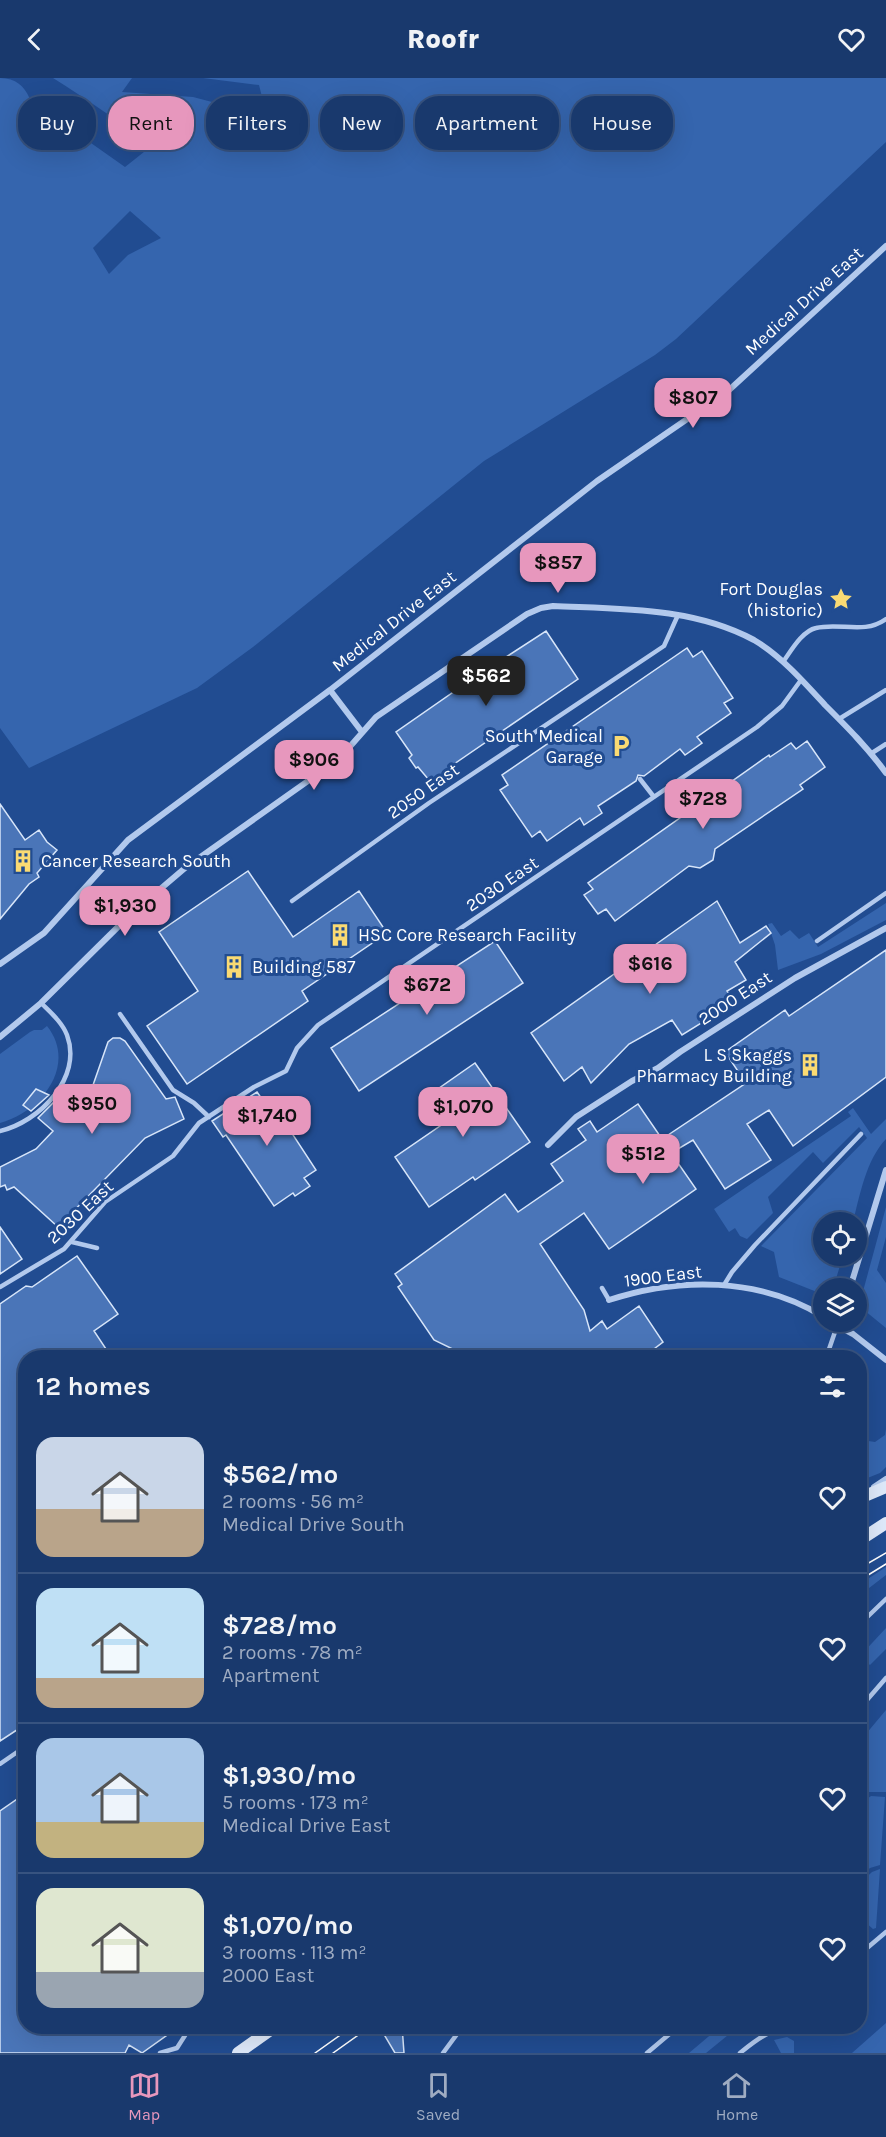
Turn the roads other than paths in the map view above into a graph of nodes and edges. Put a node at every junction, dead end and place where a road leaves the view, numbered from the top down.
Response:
1 (886, 246) edge
2 (678, 615) junction
3 (886, 619) edge
4 (783, 662) junction
5 (801, 680) junction
6 (330, 690) junction
7 (886, 690) edge
8 (839, 718) junction
9 (362, 732) junction
10 (886, 744) edge
11 (872, 753) junction
12 (886, 773) edge
13 (640, 779) dead end
14 (654, 797) junction
15 (886, 893) edge
16 (292, 901) dead end
17 (886, 928) edge
18 (817, 941) dead end
19 (0, 964) edge
20 (41, 1003) junction
21 (120, 1014) dead end
22 (0, 1037) edge
23 (209, 1117) junction
24 (0, 1131) edge
25 (861, 1134) dead end
26 (548, 1145) dead end
27 (886, 1170) edge
28 (72, 1242) junction
29 (97, 1248) dead end
30 (853, 1278) edge
31 (724, 1285) junction
32 (0, 1287) edge
33 (602, 1288) dead end
34 (609, 1300) joint
35 (813, 1311) edge
36 (833, 1332) edge
37 (851, 1332) edge
38 (828, 1350) edge
39 (886, 1360) edge
40 (886, 1479) edge
41 (886, 1487) edge
42 (867, 1493) edge
43 (867, 1494) edge
44 (886, 1523) edge
45 (867, 1535) edge
46 (886, 1599) edge
47 (867, 1617) edge
48 (886, 1678) edge
49 (867, 1699) edge
50 (18, 1752) edge
51 (0, 1764) edge
52 (886, 1932) edge
53 (867, 1948) edge
54 (186, 2034) edge
55 (265, 2034) edge
56 (457, 2034) edge
57 (670, 2034) edge
58 (767, 2034) edge
59 (160, 2053) edge
60 (238, 2053) edge
61 (443, 2053) edge
62 (647, 2053) edge
63 (740, 2053) edge

1 - 6 street, Medical Drive East
2 - 4 street
2 - 9 street
2 - 16 lane, 2050 East
3 - 4 lane
4 - 5 street
5 - 8 street
5 - 14 lane, 2030 East
6 - 9 street, Medical Drive East
6 - 19 street
7 - 8 lane
8 - 11 street
9 - 20 street
10 - 11 lane
11 - 12 street
13 - 14 lane
14 - 23 lane, 2030 East
15 - 18 lane
17 - 26 street, 2000 East
20 - 22 street
20 - 24 lane
21 - 23 lane
23 - 28 lane, 2030 East
25 - 31 lane
27 - 30 street
28 - 29 lane
28 - 32 lane, 2030 East
31 - 34 street, 1900 East
31 - 35 street, 1900 East
33 - 34 lane
36 - 38 lane
37 - 39 street
40 - 42 street
41 - 43 main road
44 - 45 main road
46 - 47 lane
48 - 49 lane
50 - 51 lane
52 - 53 lane
54 - 59 lane
55 - 60 main road
56 - 61 lane
57 - 62 lane
58 - 63 lane

